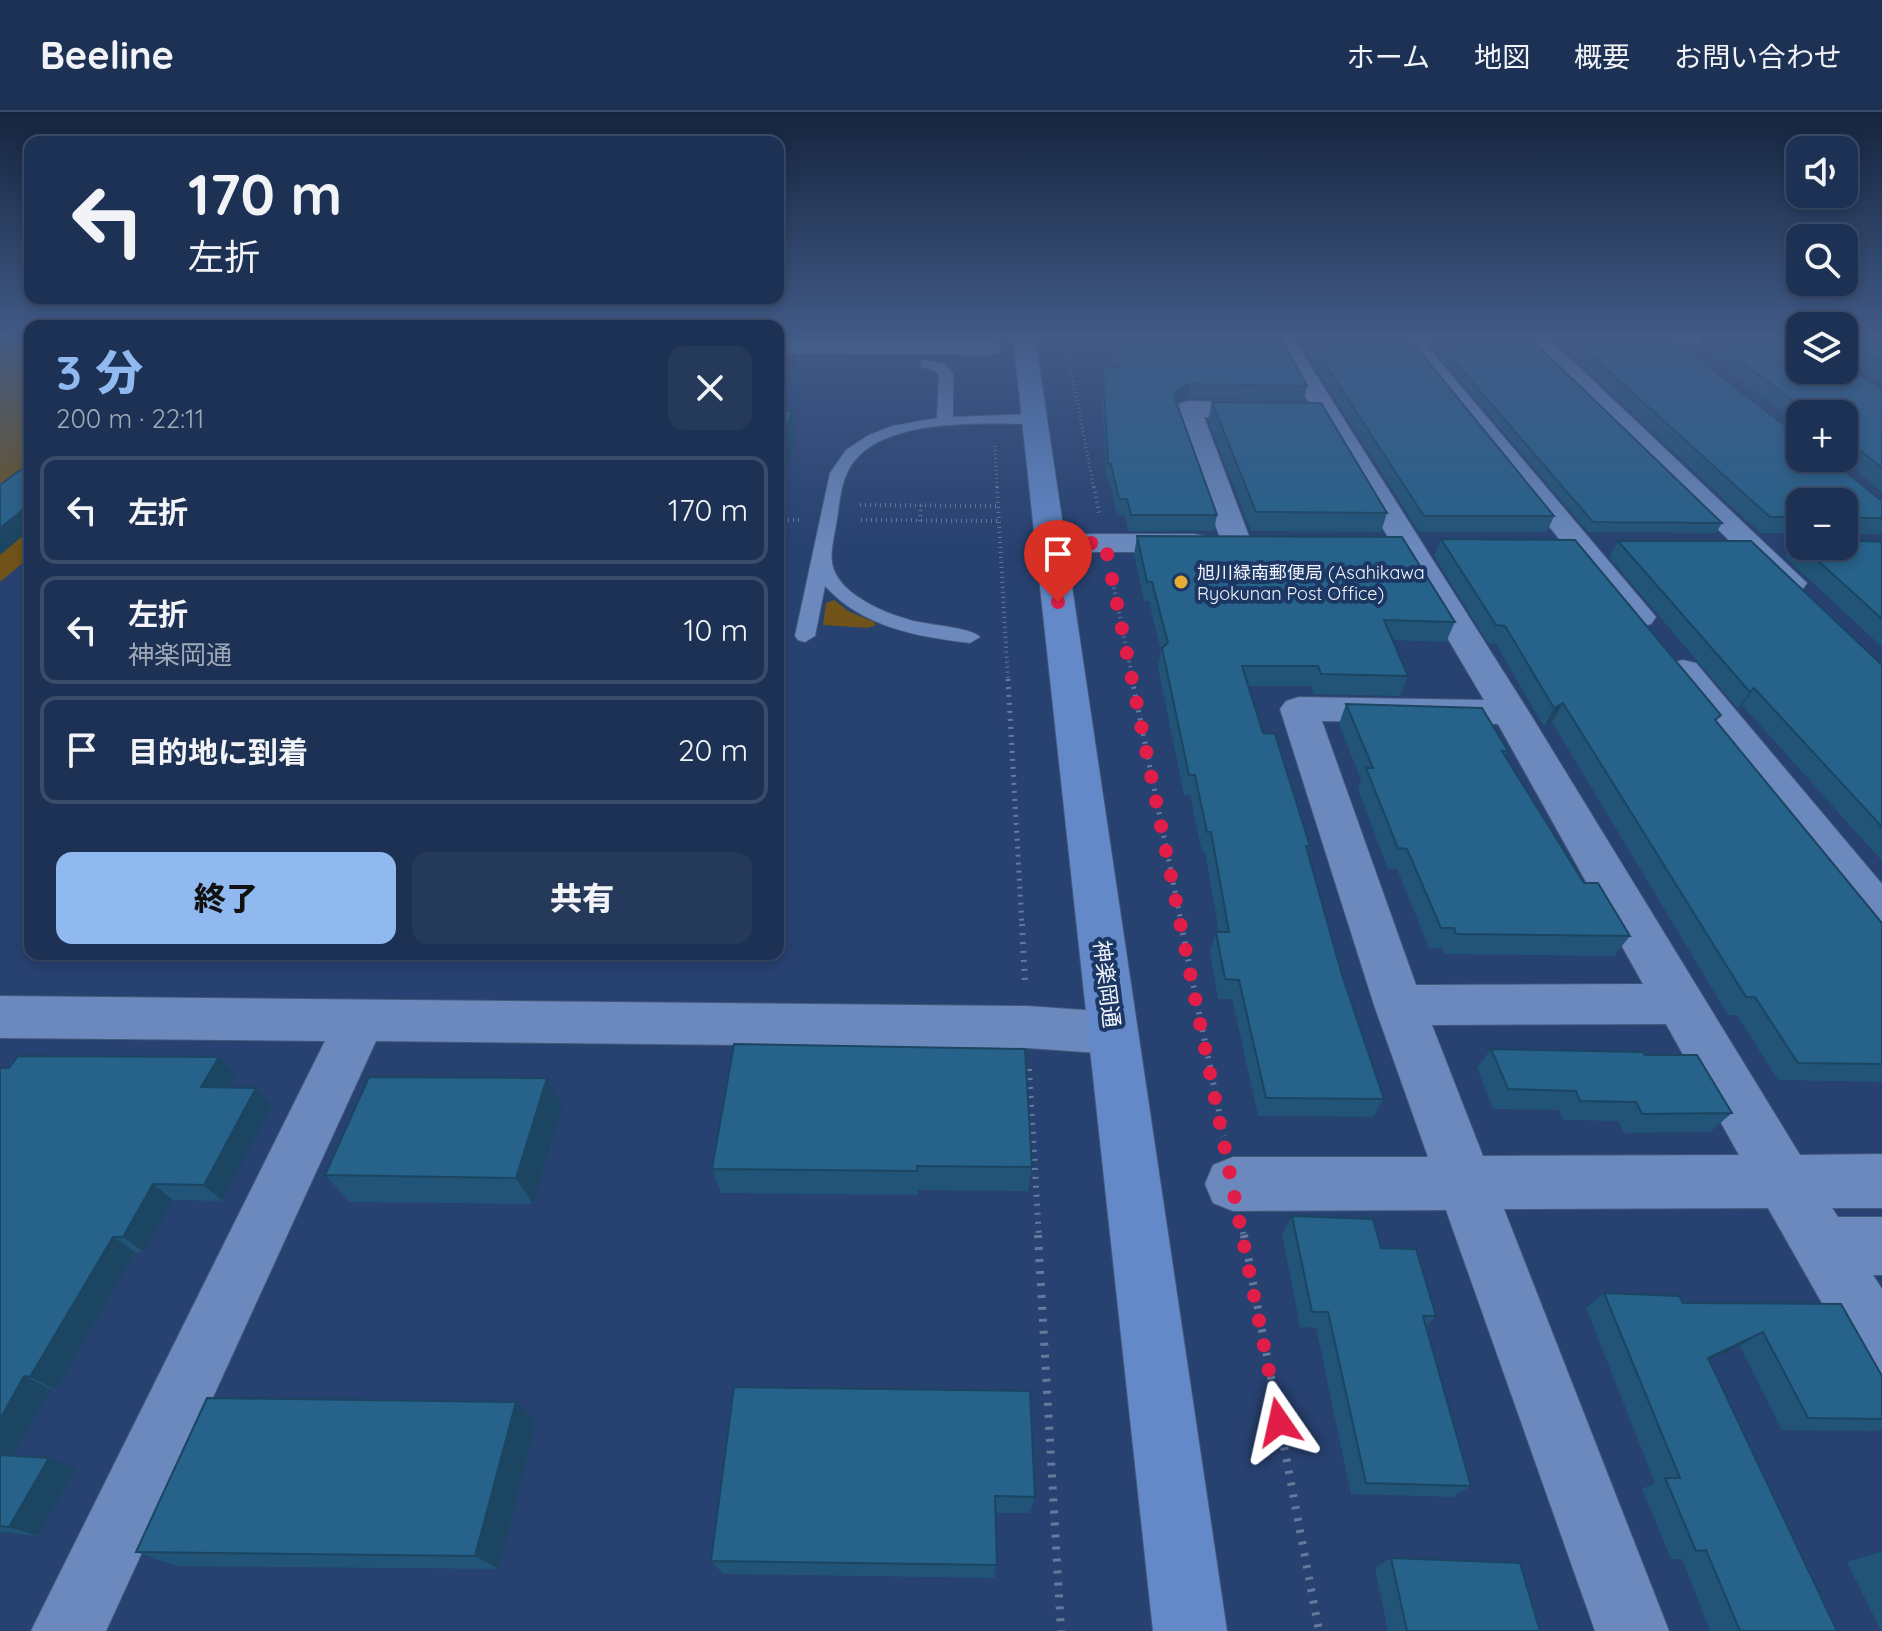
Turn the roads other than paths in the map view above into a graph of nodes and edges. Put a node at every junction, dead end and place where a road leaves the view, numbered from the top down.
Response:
1 (945, 408) edge
2 (1031, 408) edge
3 (1326, 408) edge
4 (1467, 408) edge
5 (1607, 408) edge
6 (1328, 411) junction
7 (1035, 419) junction
8 (945, 422) junction
9 (1050, 543) junction
10 (1548, 544) edge
11 (1580, 545) junction
12 (1611, 545) dead end
13 (1704, 545) edge
14 (1751, 545) junction
15 (1786, 545) edge
16 (820, 561) junction
17 (1817, 608) edge
18 (805, 636) dead end
19 (970, 637) dead end
20 (1510, 712) junction
21 (1882, 915) edge
22 (1680, 1004) junction
23 (1399, 1005) junction
24 (0, 1017) edge
25 (361, 1020) junction
26 (1113, 1033) junction
27 (1466, 1181) junction
28 (1786, 1181) junction
29 (1882, 1181) edge
30 (1233, 1184) road end
31 (1822, 1246) junction
32 (1882, 1246) edge
33 (1882, 1348) edge
34 (68, 1631) edge
35 (1190, 1631) edge
36 (1632, 1631) edge

1 - 8 lane
2 - 7 street, 神楽岡通
3 - 6 street
4 - 11 street
5 - 14 street
6 - 9 street
6 - 20 street
7 - 8 lane
7 - 9 street, 神楽岡通
8 - 16 lane
9 - 26 street, 神楽岡通
10 - 11 street
11 - 12 street
11 - 21 street
13 - 14 street
14 - 15 street
14 - 17 street
16 - 18 lane
16 - 19 lane
20 - 22 street
20 - 23 street
22 - 23 street
22 - 28 street
23 - 27 street
24 - 25 street
25 - 26 street
25 - 34 street
26 - 35 street, 神楽岡通
27 - 28 street
27 - 30 street
27 - 36 street
28 - 29 street
28 - 31 street
31 - 32 street
31 - 33 street

